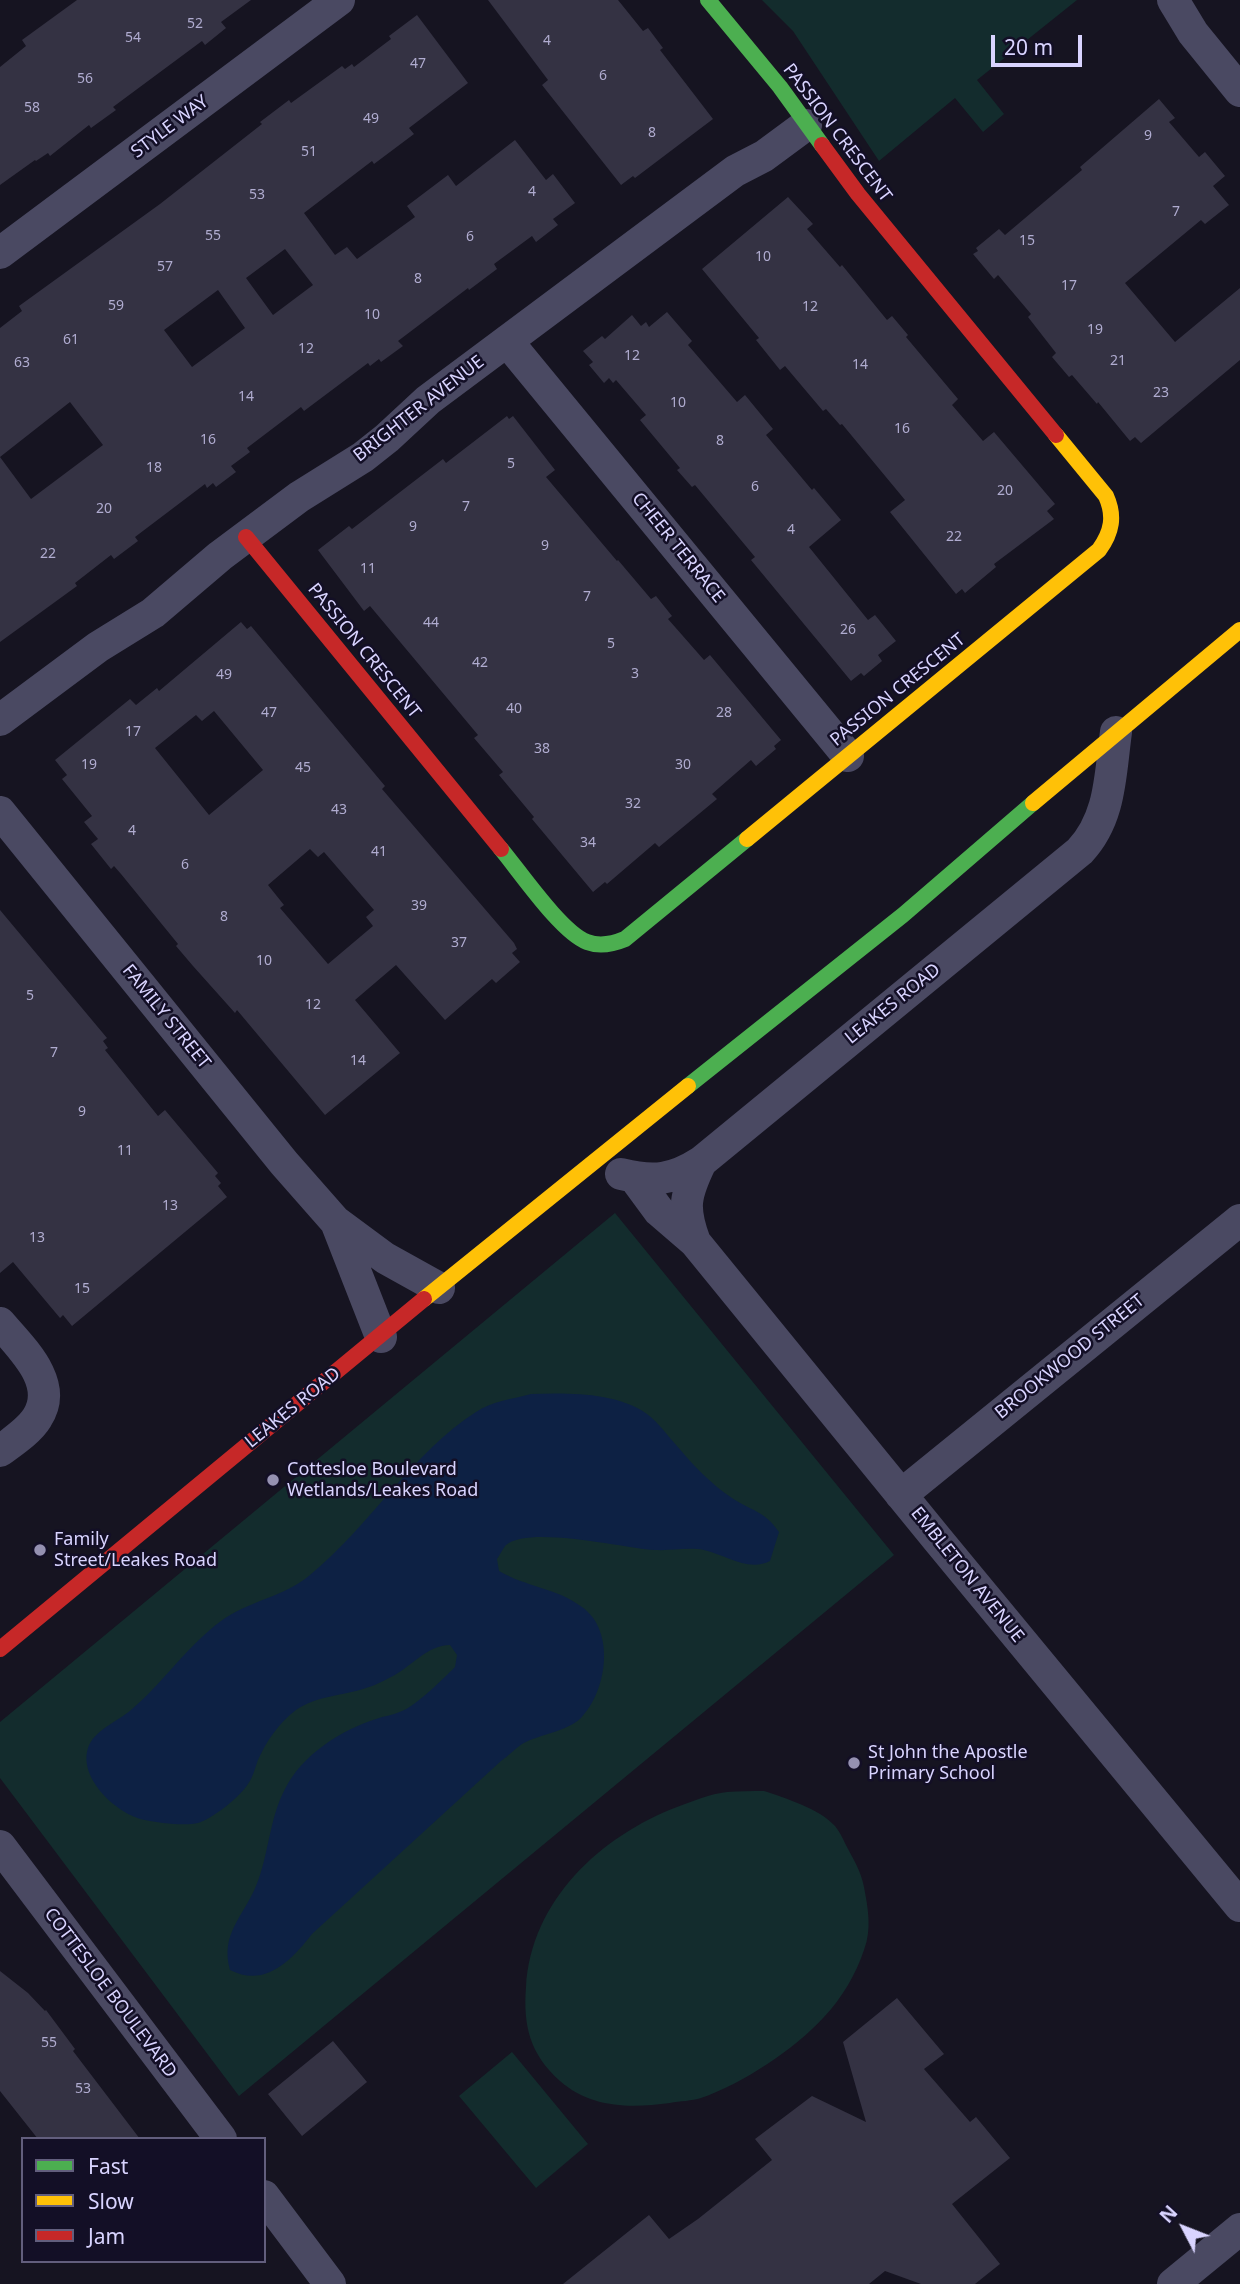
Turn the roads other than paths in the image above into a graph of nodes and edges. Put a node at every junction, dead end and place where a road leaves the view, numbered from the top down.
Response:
1 (340, 0) edge
2 (708, 0) edge
3 (1173, 0) edge
4 (1240, 91) edge
5 (806, 125) junction
6 (0, 253) edge
7 (507, 341) junction
8 (246, 537) junction
9 (1240, 630) edge
10 (0, 720) edge
11 (1116, 732) junction
12 (848, 756) junction
13 (0, 812) edge
14 (701, 1162) junction
15 (586, 1167) junction
16 (634, 1177) junction
17 (335, 1220) junction
18 (1240, 1220) edge
19 (695, 1242) junction
20 (439, 1288) junction
21 (0, 1323) edge
22 (381, 1337) junction
23 (0, 1451) edge
24 (901, 1495) junction
25 (0, 1649) edge
26 (0, 1846) edge
27 (1240, 1906) edge
28 (219, 2137) edge
29 (266, 2199) edge
30 (1240, 2229) edge
31 (330, 2284) edge
32 (1173, 2284) edge

1 - 6 street, STYLE WAY
2 - 5 street, PASSION CRESCENT
3 - 4 street
5 - 7 street, BRIGHTER AVENUE
5 - 12 street, PASSION CRESCENT
7 - 8 street, BRIGHTER AVENUE
7 - 12 street, CHEER TERRACE
8 - 10 street, BRIGHTER AVENUE
8 - 12 street, PASSION CRESCENT
9 - 11 street, LEAKES ROAD
11 - 14 street, LEAKES ROAD
11 - 15 street, LEAKES ROAD
13 - 17 street, FAMILY STREET
14 - 16 street, LEAKES ROAD
14 - 19 street, EMBLETON AVENUE
15 - 16 street, LEAKES ROAD
15 - 20 street, LEAKES ROAD
16 - 19 street, EMBLETON AVENUE
17 - 20 street, FAMILY STREET
17 - 22 street, FAMILY STREET
18 - 24 street, BROOKWOOD STREET
19 - 24 street, EMBLETON AVENUE
20 - 22 street, LEAKES ROAD
21 - 23 street
22 - 25 street, LEAKES ROAD
24 - 27 street, EMBLETON AVENUE
26 - 28 street, COTTESLOE BOULEVARD
29 - 31 street
30 - 32 street

